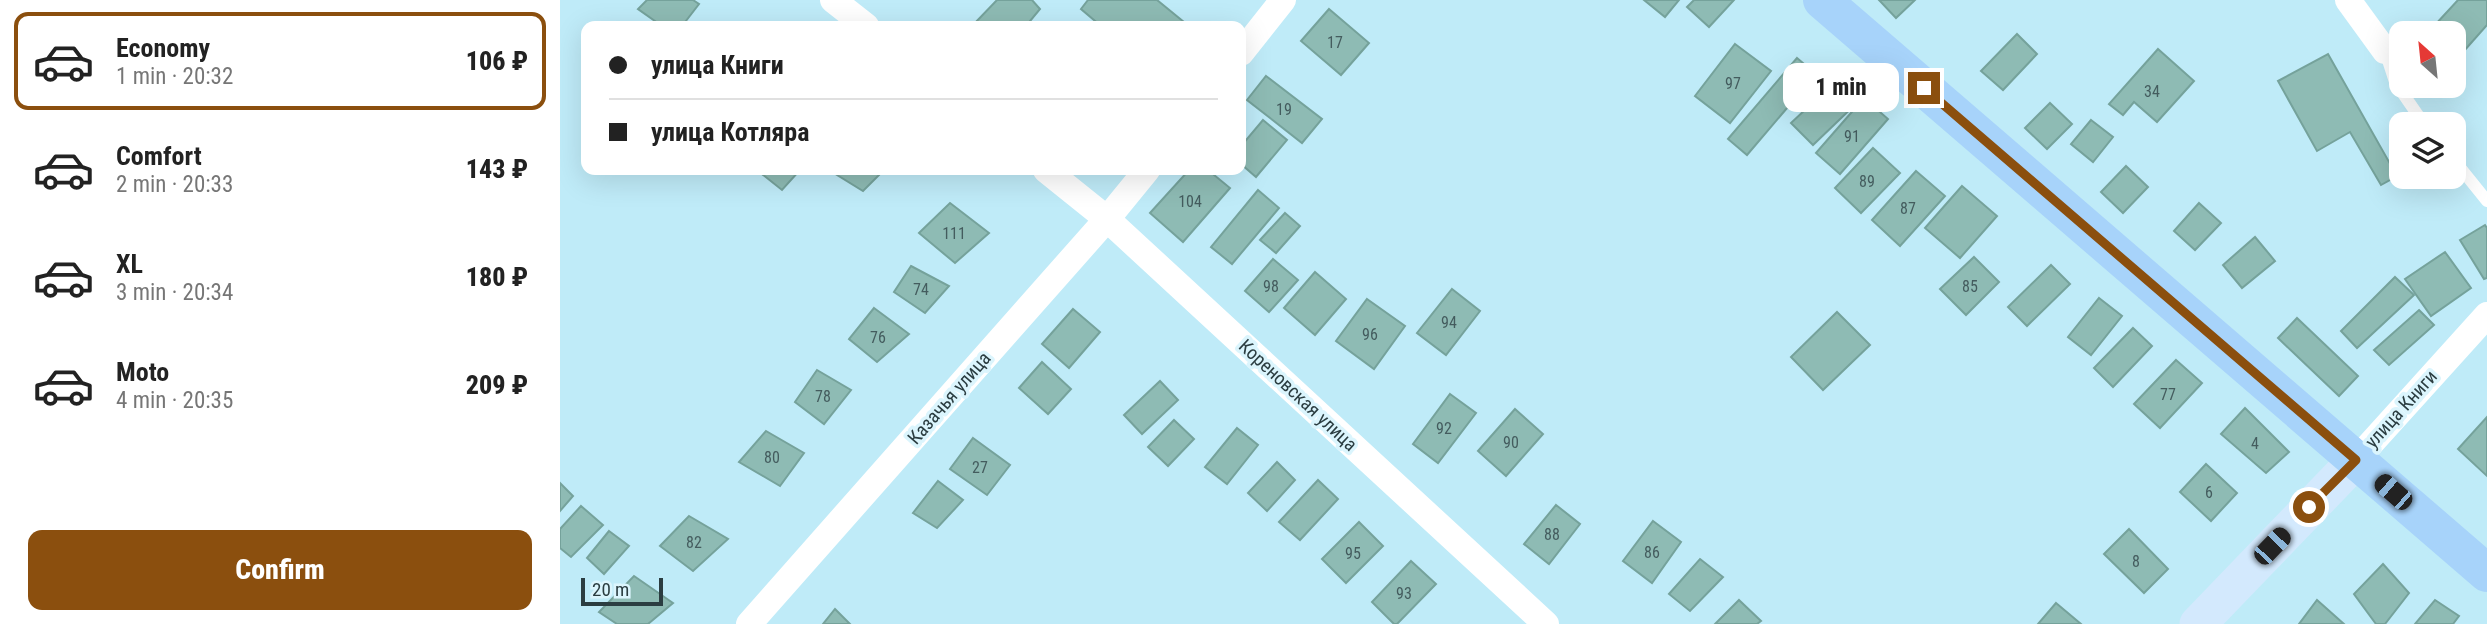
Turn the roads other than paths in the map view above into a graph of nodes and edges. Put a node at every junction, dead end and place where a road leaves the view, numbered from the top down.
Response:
1 (832, 0) edge
2 (1283, 0) edge
3 (1822, 0) edge
4 (2348, 0) edge
5 (859, 21) edge
6 (1246, 47) edge
7 (2385, 51) joint
8 (2416, 112) edge
9 (1052, 175) edge
10 (1143, 175) edge
11 (2466, 175) edge
12 (2487, 201) edge
13 (1107, 219) junction
14 (2487, 314) edge
15 (2356, 460) junction
16 (2487, 573) edge
17 (749, 624) edge
18 (1546, 624) edge
19 (2198, 624) edge

1 - 5 street
2 - 6 street
3 - 15 main road
4 - 7 street
7 - 8 lane
9 - 13 street, Кореновская улица
10 - 13 street, Казачья улица
11 - 12 lane
13 - 17 street, Казачья улица
13 - 18 street, Кореновская улица
14 - 15 street, улица Книги
15 - 16 main road
15 - 19 street, улица Книги

